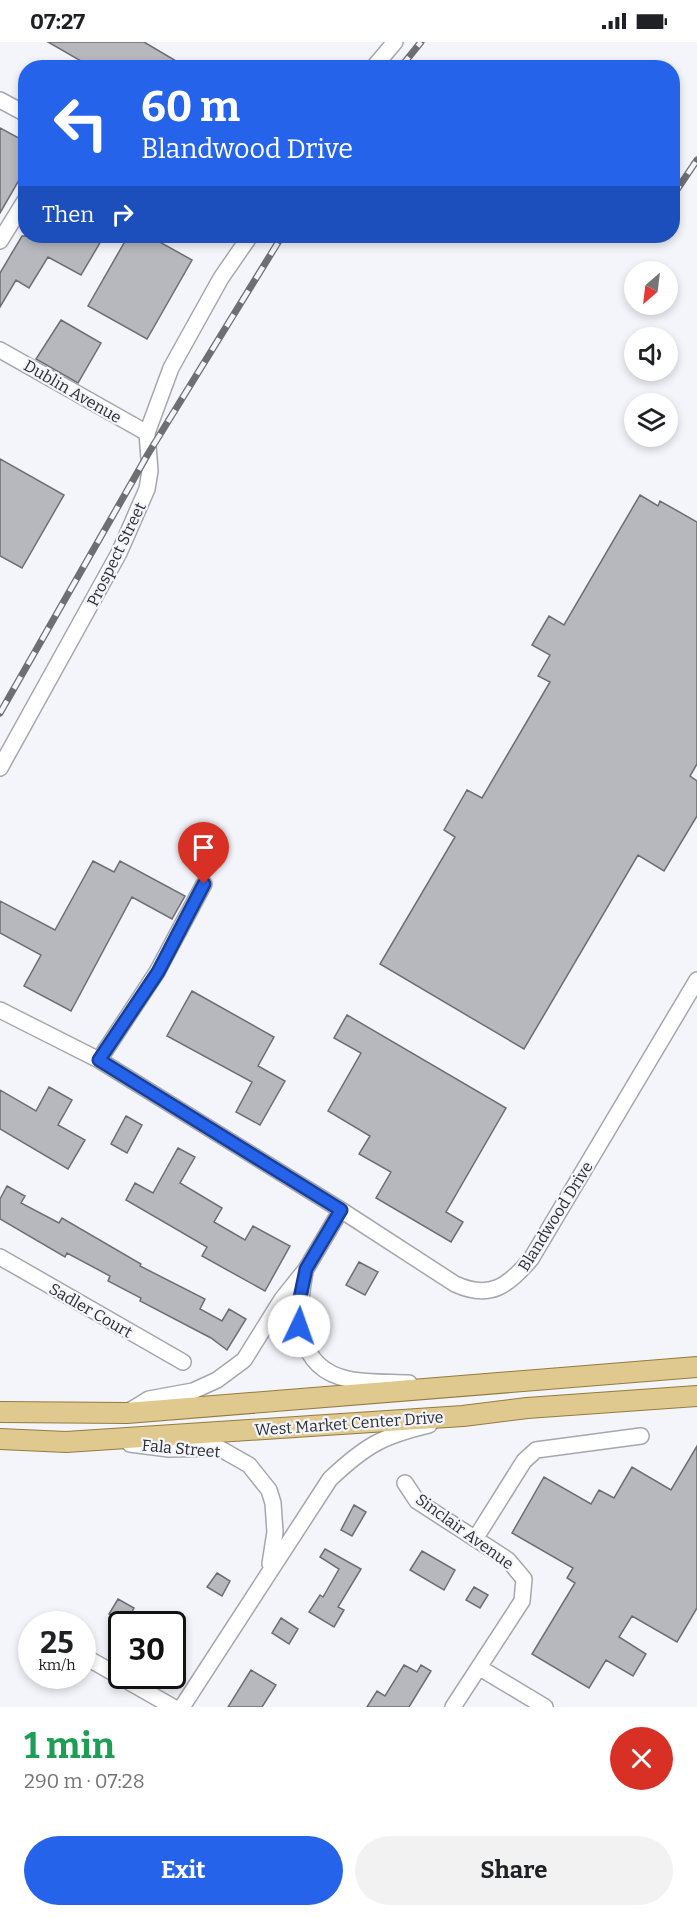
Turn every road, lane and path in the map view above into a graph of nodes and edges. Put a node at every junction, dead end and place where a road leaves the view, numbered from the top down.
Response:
1 (395, 42) edge
2 (380, 60) edge
3 (0, 100) edge
4 (18, 110) edge
5 (18, 212) edge
6 (0, 241) edge
7 (241, 243) edge
8 (0, 350) edge
9 (147, 433) junction
10 (0, 768) edge
11 (204, 884) dead end
12 (697, 980) edge
13 (0, 1010) edge
14 (99, 1060) junction
15 (341, 1210) junction
16 (0, 1257) edge
17 (306, 1269) junction
18 (183, 1362) dead end
19 (697, 1367) edge
20 (458, 1386) junction
21 (697, 1396) edge
22 (0, 1412) edge
23 (127, 1413) junction
24 (463, 1416) junction
25 (642, 1437) dead end
26 (0, 1439) edge
27 (100, 1439) junction
28 (405, 1483) dead end
29 (475, 1539) junction
30 (268, 1573) junction
31 (96, 1663) edge
32 (480, 1668) junction
33 (172, 1707) edge
34 (182, 1707) edge
35 (453, 1707) edge
36 (545, 1707) edge

1 - 2 street
3 - 4 street
5 - 6 street
7 - 9 street, Prospect Street
8 - 9 street, Dublin Avenue
9 - 10 street, Prospect Street
11 - 14 street
12 - 15 street, Blandwood Drive
13 - 14 street, Blandwood Drive
14 - 15 street, Blandwood Drive
15 - 17 street
16 - 18 street, Sadler Court
17 - 20 street
17 - 23 street
19 - 20 main road, West Market Center Drive
20 - 23 main road, West Market Center Drive
21 - 24 main road, West Market Center Drive
22 - 23 main road, West Market Center Drive
24 - 27 main road, West Market Center Drive
24 - 30 street, Fala Street
25 - 29 street
26 - 27 main road, West Market Center Drive
27 - 30 street, Fala Street
28 - 29 street, Sinclair Avenue
29 - 32 street, Sinclair Avenue
30 - 34 street, Fala Street
31 - 33 street
32 - 35 street
32 - 36 street

